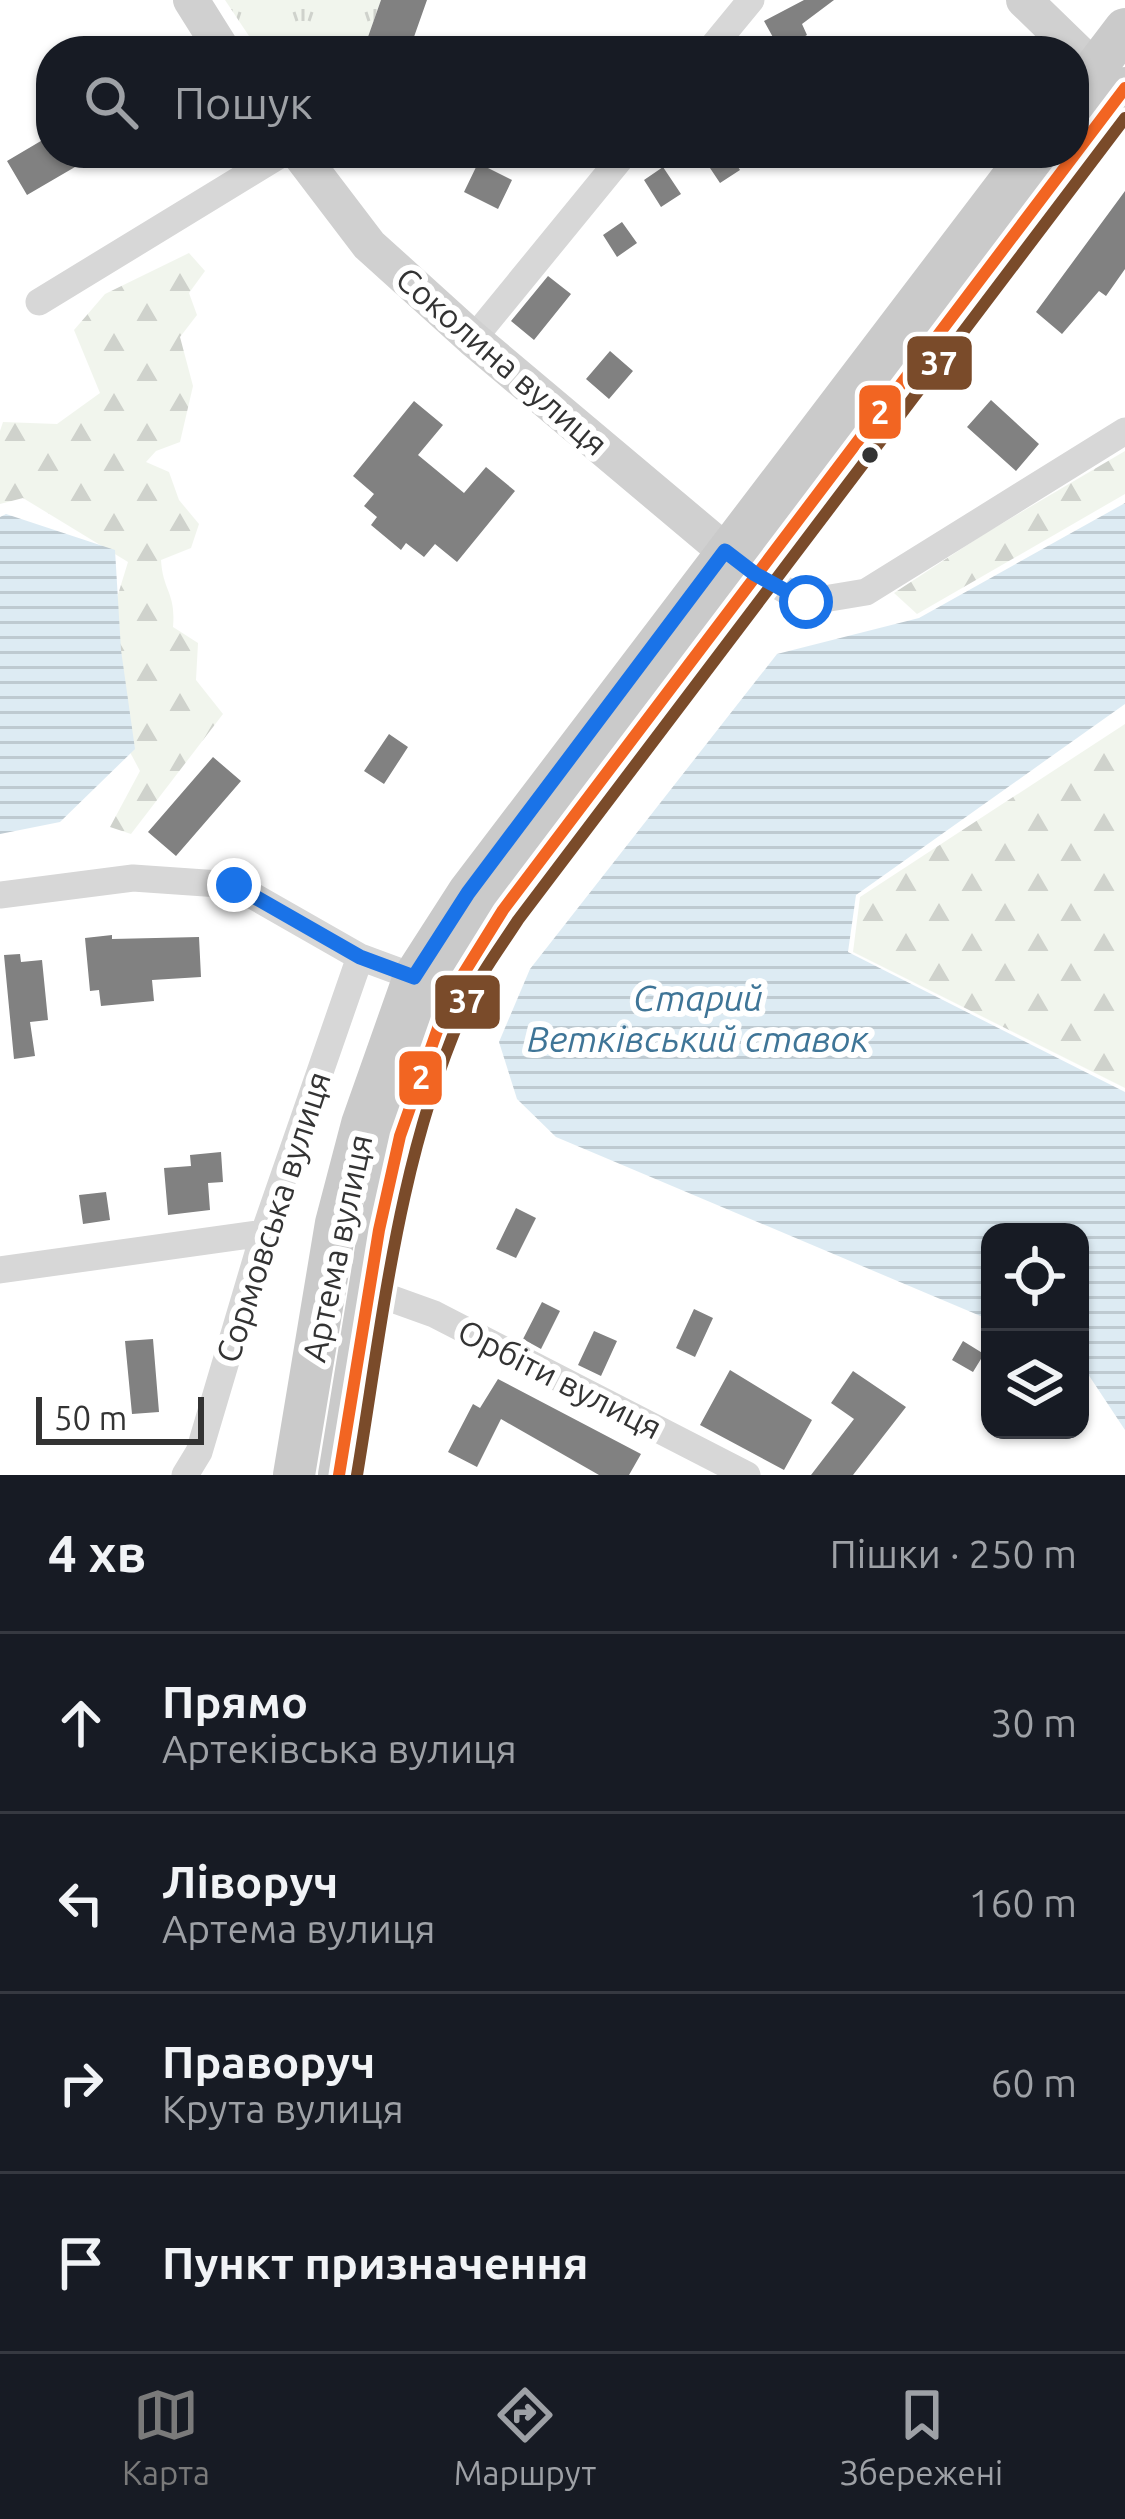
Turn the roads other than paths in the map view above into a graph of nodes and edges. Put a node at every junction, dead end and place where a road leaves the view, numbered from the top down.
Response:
1 (191, 0) edge
2 (751, 0) edge
3 (1024, 0) edge
4 (1125, 29) edge
5 (214, 36) edge
6 (721, 36) edge
7 (1056, 36) edge
8 (1098, 84) edge
9 (259, 168) edge
10 (310, 168) edge
11 (613, 168) edge
12 (1019, 168) edge
13 (1035, 168) edge
14 (39, 302) dead end
15 (472, 339) junction
16 (1125, 431) edge
17 (740, 563) junction
18 (0, 895) edge
19 (360, 957) junction
20 (414, 977) junction
21 (264, 1233) junction
22 (0, 1270) edge
23 (370, 1291) junction
24 (185, 1475) edge
25 (294, 1475) edge
26 (339, 1475) edge
27 (747, 1475) edge

1 - 5 street
2 - 6 street
3 - 7 street
4 - 8 main road, Артема вулиця
9 - 14 street
10 - 15 street, Соколина вулиця
11 - 15 street
12 - 17 main road, Артема вулиця
13 - 17 main road, Артема вулиця
15 - 17 street, Соколина вулиця
16 - 17 street
17 - 20 main road, Артема вулиця
17 - 23 main road, Артема вулиця
18 - 19 street
19 - 20 street
19 - 21 street, Сормовська вулиця
20 - 25 main road, Артема вулиця
21 - 22 street
21 - 24 street, Сормовська вулиця
23 - 26 main road, Артема вулиця
23 - 27 street, Орбіти вулиця

